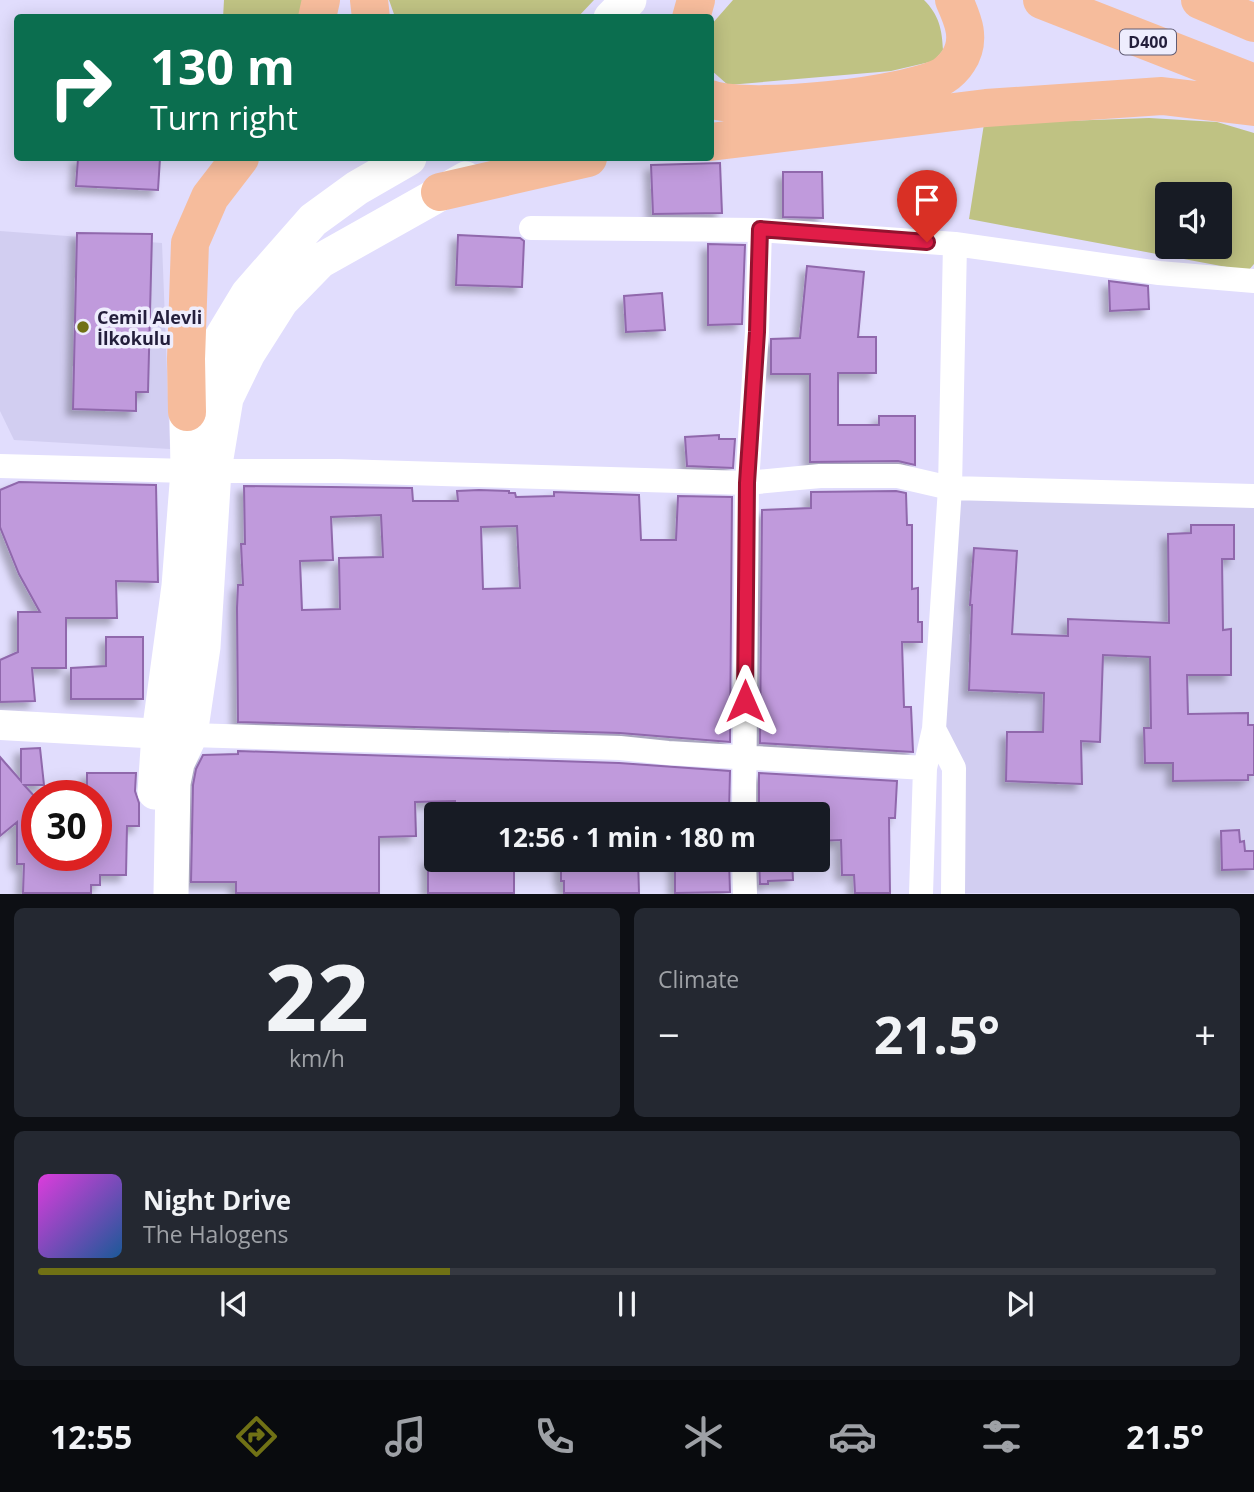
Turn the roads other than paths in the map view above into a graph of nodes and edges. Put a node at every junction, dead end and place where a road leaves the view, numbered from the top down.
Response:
1 (629, 0) edge
2 (683, 0) edge
3 (954, 0) edge
4 (1042, 0) edge
5 (1200, 0) edge
6 (615, 14) edge
7 (672, 14) edge
8 (1254, 23) edge
9 (1254, 83) edge
10 (714, 100) edge
11 (1254, 107) edge
12 (714, 142) edge
13 (238, 161) edge
14 (404, 161) edge
15 (500, 161) edge
16 (575, 161) edge
17 (440, 192) junction
18 (531, 228) dead end
19 (760, 229) junction
20 (955, 244) junction
21 (1254, 281) edge
22 (187, 412) junction
23 (0, 466) edge
24 (201, 471) junction
25 (747, 483) junction
26 (950, 488) junction
27 (1254, 496) edge
28 (0, 725) edge
29 (934, 729) junction
30 (174, 735) junction
31 (745, 756) junction
32 (925, 768) junction
33 (744, 802) edge
34 (744, 872) edge
35 (149, 894) edge
36 (171, 894) edge
37 (745, 894) edge
38 (921, 894) edge
39 (953, 894) edge

1 - 6 main road
2 - 7 main road
3 - 10 highway
4 - 9 highway, D400
5 - 8 highway
11 - 12 highway
13 - 22 highway
14 - 22 main road
15 - 17 main road
16 - 17 highway
17 - 24 main road
18 - 19 street
19 - 20 street
19 - 25 street
20 - 21 street
20 - 26 street
22 - 24 main road
23 - 24 street
24 - 25 street
24 - 30 main road
25 - 26 street
25 - 31 street
26 - 27 street
26 - 29 street
28 - 30 street
29 - 32 street
29 - 39 street
30 - 31 street
30 - 35 main road
30 - 36 main road
31 - 32 street
31 - 33 street
32 - 38 street
34 - 37 street

